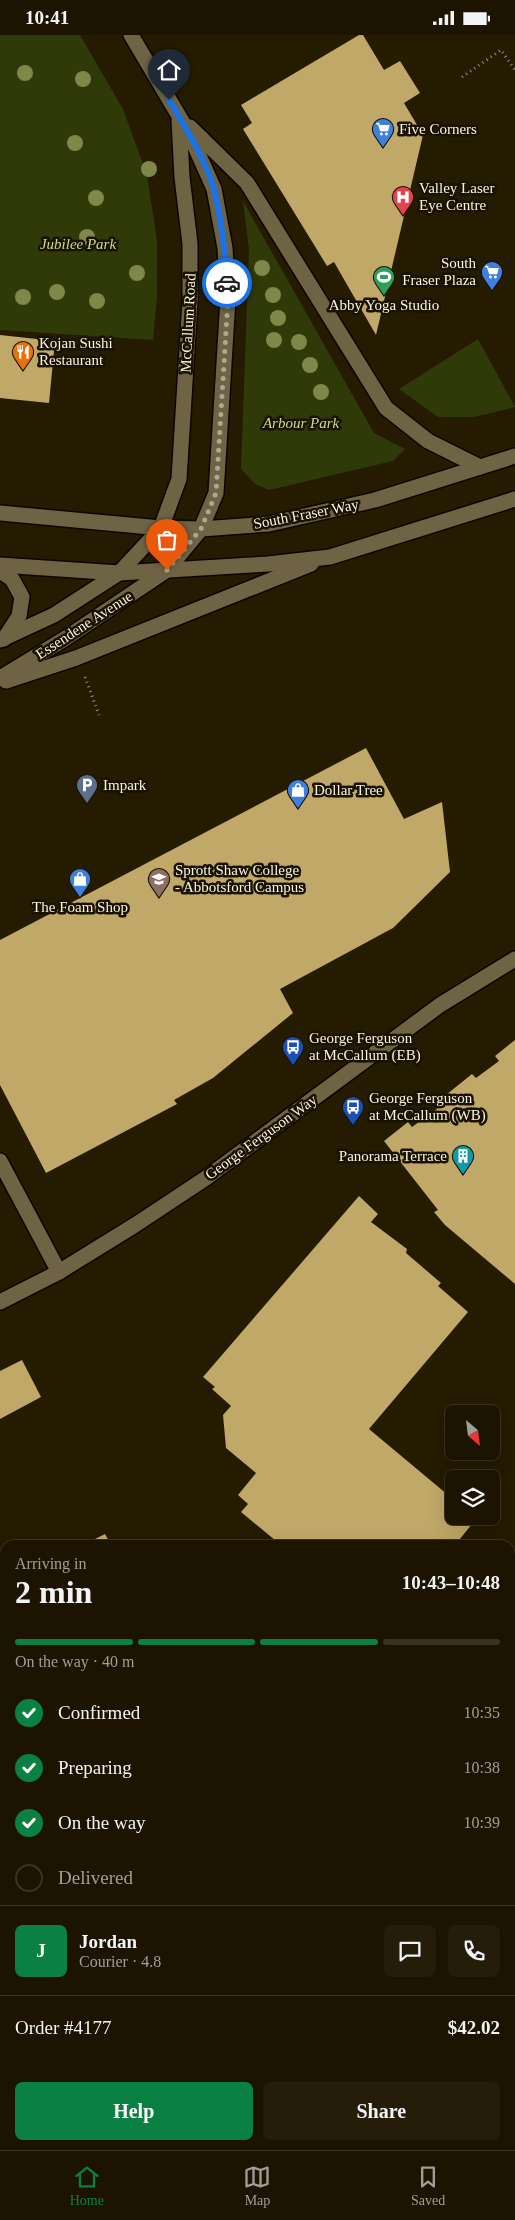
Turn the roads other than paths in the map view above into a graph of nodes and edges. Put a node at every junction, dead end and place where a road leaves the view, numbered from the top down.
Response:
1 (131, 35) edge
2 (179, 116) junction
3 (515, 456) edge
4 (480, 467) junction
5 (515, 499) edge
6 (0, 513) edge
7 (161, 528) junction
8 (201, 529) junction
9 (330, 557) junction
10 (0, 565) edge
11 (167, 570) junction
12 (0, 571) edge
13 (119, 573) junction
14 (2, 639) edge
15 (0, 678) edge
16 (0, 683) edge
17 (515, 959) edge
18 (0, 1161) edge
19 (59, 1272) junction
20 (0, 1302) edge

1 - 2 main road, McCallum Road
2 - 4 main road
2 - 7 main road, McCallum Road
2 - 8 main road, McCallum Road
3 - 4 main road, South Fraser Way
4 - 8 main road, South Fraser Way
5 - 9 main road
6 - 7 main road, South Fraser Way
7 - 8 main road, South Fraser Way
7 - 13 main road, Essendene Avenue
8 - 11 main road, McCallum Road
9 - 11 main road
9 - 16 main road
10 - 13 main road
11 - 13 main road
11 - 15 main road, Essendene Avenue
12 - 14 main road
13 - 14 main road, Essendene Avenue
17 - 19 main road, George Ferguson Way
18 - 19 main road
19 - 20 main road, George Ferguson Way

